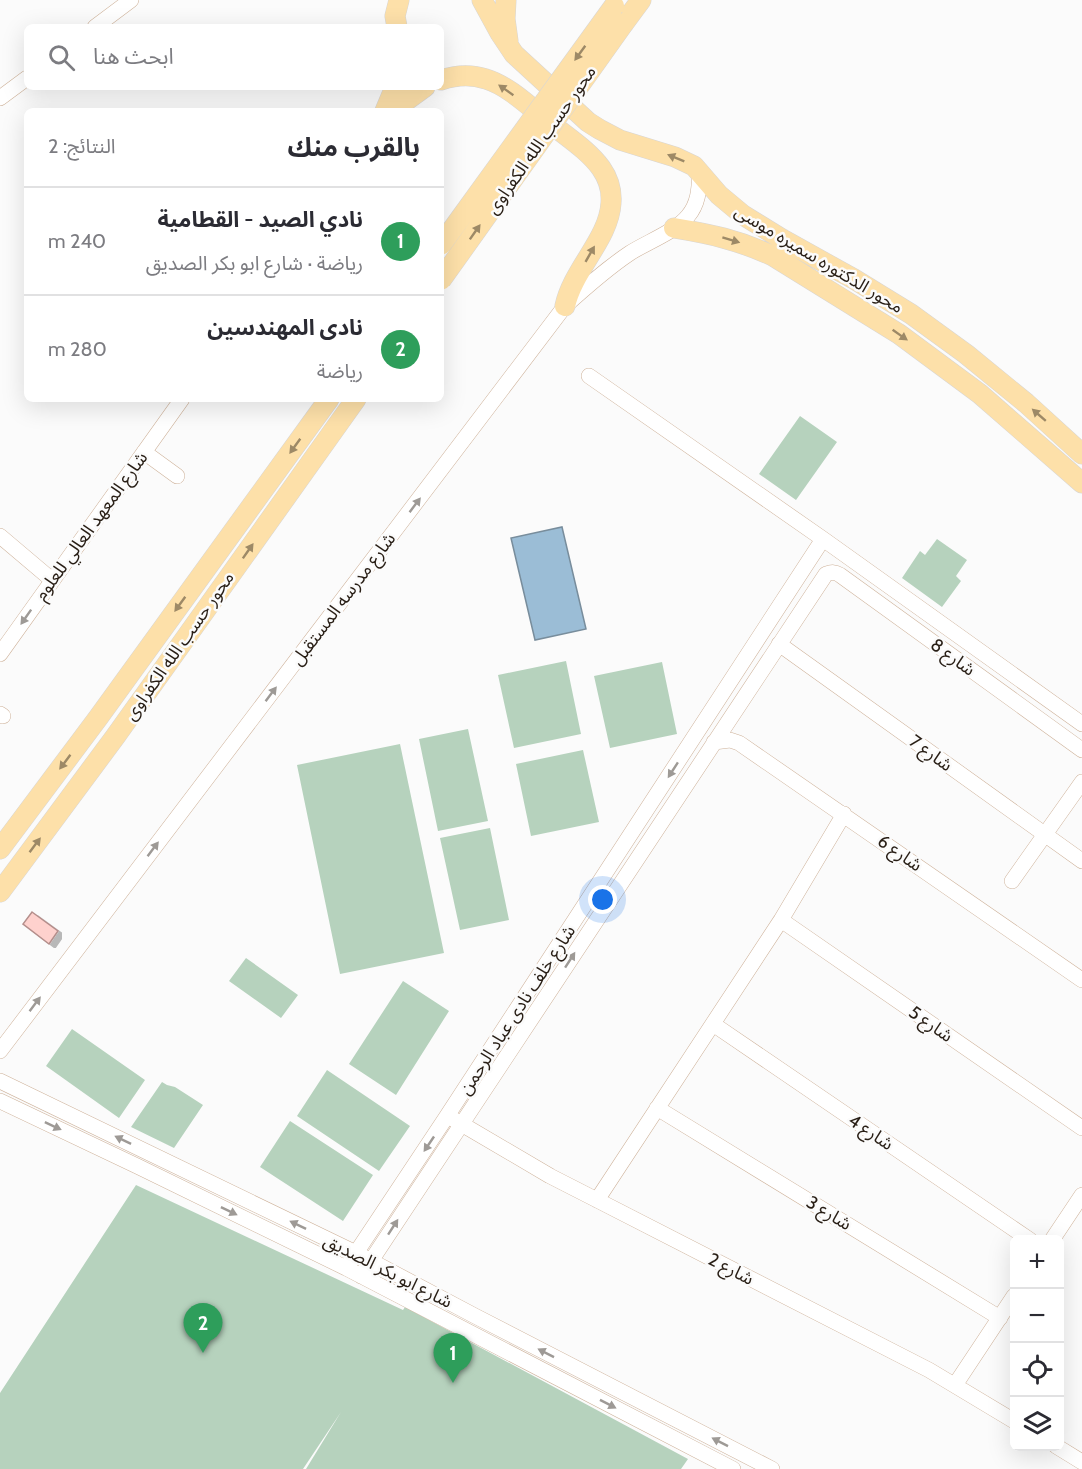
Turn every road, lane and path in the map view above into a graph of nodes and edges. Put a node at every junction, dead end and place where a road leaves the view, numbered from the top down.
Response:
1 (131, 0) edge
2 (399, 0) edge
3 (482, 0) edge
4 (506, 0) edge
5 (641, 0) edge
6 (616, 3) edge
7 (99, 24) edge
8 (396, 24) edge
9 (508, 46) junction
10 (444, 79) edge
11 (24, 80) edge
12 (394, 90) edge
13 (421, 90) edge
14 (0, 98) edge
15 (386, 108) edge
16 (396, 108) edge
17 (700, 172) junction
18 (674, 228) junction
19 (444, 241) edge
20 (444, 276) edge
21 (565, 306) junction
22 (589, 376) dead end
23 (180, 402) edge
24 (327, 402) edge
25 (354, 402) edge
26 (144, 452) junction
27 (1082, 454) edge
28 (177, 476) dead end
29 (1082, 483) edge
30 (0, 536) edge
31 (823, 539) junction
32 (823, 578) joint
33 (52, 580) junction
34 (779, 644) junction
35 (0, 654) edge
36 (705, 721) junction
37 (1082, 724) edge
38 (718, 737) junction
39 (1082, 750) edge
40 (1082, 782) edge
41 (844, 814) junction
42 (1045, 835) junction
43 (0, 849) edge
44 (1082, 861) edge
45 (1012, 881) dead end
46 (0, 892) edge
47 (781, 920) junction
48 (1082, 980) edge
49 (713, 1024) junction
50 (0, 1051) edge
51 (6, 1083) edge
52 (0, 1102) edge
53 (657, 1108) junction
54 (447, 1116) junction
55 (461, 1124) junction
56 (1082, 1128) edge
57 (1082, 1195) edge
58 (597, 1200) junction
59 (1024, 1235) edge
60 (1055, 1235) edge
61 (356, 1253) junction
62 (371, 1261) junction
63 (346, 1268) junction
64 (361, 1276) junction
65 (1010, 1302) edge
66 (1000, 1318) junction
67 (955, 1385) junction
68 (1010, 1419) edge
69 (1064, 1451) edge
70 (1082, 1463) edge
71 (733, 1469) edge
72 (772, 1469) edge
73 (1078, 1469) edge

1 - 7 street
2 - 8 main road
3 - 9 main road, محور الدكتوره سميره موسى
4 - 9 main road
20 -> 5 main road, محور حسب الله الكفراوى, bridge
6 -> 19 main road, محور حسب الله الكفراوى, bridge
17 -> 9 main road, محور الدكتوره سميره موسى
21 -> 10 main road
11 - 14 street
12 - 15 main road
13 - 16 main road
17 - 18 street, شارع مدرسه المستقبل
27 -> 17 main road, محور الدكتوره سميره موسى
18 - 21 street, شارع مدرسه المستقبل
18 -> 29 main road, محور الدكتوره سميره موسى
50 -> 21 street, شارع مدرسه المستقبل
22 - 31 street
23 - 26 street, شارع المعهد العالي للعلوم
24 -> 43 main road, محور حسب الله الكفراوى
46 -> 25 main road, محور حسب الله الكفراوى
26 - 28 street
26 - 33 street, شارع المعهد العالي للعلوم
30 - 33 street
31 - 36 street, شارع خلف نادى عباد الرحمن
31 - 37 street
32 - 34 street, شارع خلف نادى عباد الرحمن
32 - 39 street, شارع 8
33 -> 35 street, شارع المعهد العالي للعلوم
34 - 38 street, شارع خلف نادى عباد الرحمن
34 - 42 street, شارع 7
36 - 38 street
36 -> 54 street, شارع خلف نادى عباد الرحمن
38 - 41 street, شارع 6
55 -> 38 street, شارع خلف نادى عباد الرحمن
40 - 42 street
41 - 47 street
41 - 48 street, شارع 6
42 - 44 street, شارع 7
42 - 45 street
47 - 49 street
47 - 56 street, شارع 5
49 - 53 street
49 - 59 street, شارع 4
51 - 52 street
61 -> 51 street, شارع ابو بكر الصديق
52 -> 63 street, شارع ابو بكر الصديق
53 - 58 street
53 - 66 street, شارع 3
54 - 55 street, شارع 2
54 -> 61 street, شارع خلف نادى عباد الرحمن
55 - 58 street, شارع 2
62 -> 55 street, شارع خلف نادى عباد الرحمن
57 - 60 street
58 - 67 street, شارع 2
61 - 62 street, شارع ابو بكر الصديق
61 - 63 street, شارع خلف نادى عباد الرحمن
62 - 64 street, شارع خلف نادى عباد الرحمن
72 -> 62 street, شارع ابو بكر الصديق
63 - 64 street, شارع ابو بكر الصديق
64 -> 71 street, شارع ابو بكر الصديق
65 - 66 street
66 - 67 street
67 - 68 street, شارع 2
69 - 70 street
70 - 73 street

